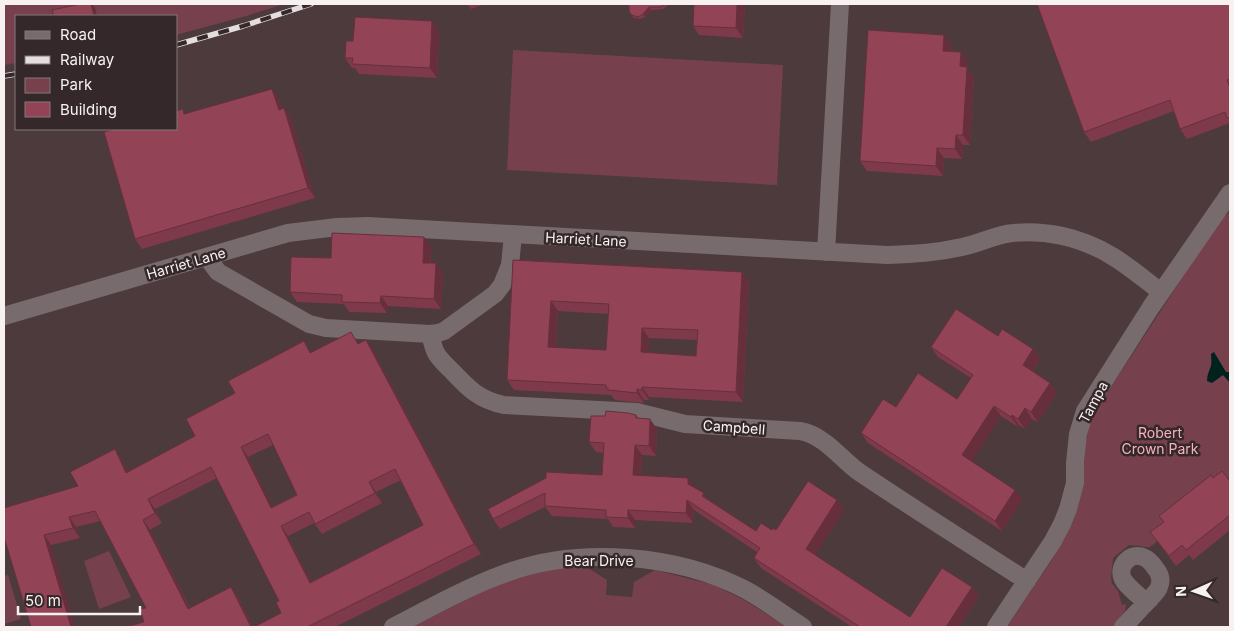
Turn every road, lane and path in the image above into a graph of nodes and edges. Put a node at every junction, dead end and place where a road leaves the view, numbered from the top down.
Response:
1 (840, 4) edge
2 (1230, 192) edge
3 (513, 235) junction
4 (826, 252) junction
5 (209, 256) junction
6 (1161, 292) junction
7 (4, 316) edge
8 (430, 334) junction
9 (1026, 581) junction
10 (1146, 602) dead end
11 (393, 627) edge
12 (803, 627) edge
13 (996, 627) edge
14 (1123, 627) edge

1 - 4 street
2 - 6 street, Tampa
3 - 4 street, Harriet Lane
3 - 5 street, Harriet Lane
3 - 8 street
4 - 6 street, Harriet Lane
5 - 7 street, Harriet Lane
5 - 8 street
6 - 9 street, Tampa
8 - 9 street, Campbell
9 - 13 street, Tampa
10 - 14 street
11 - 12 street, Bear Drive

